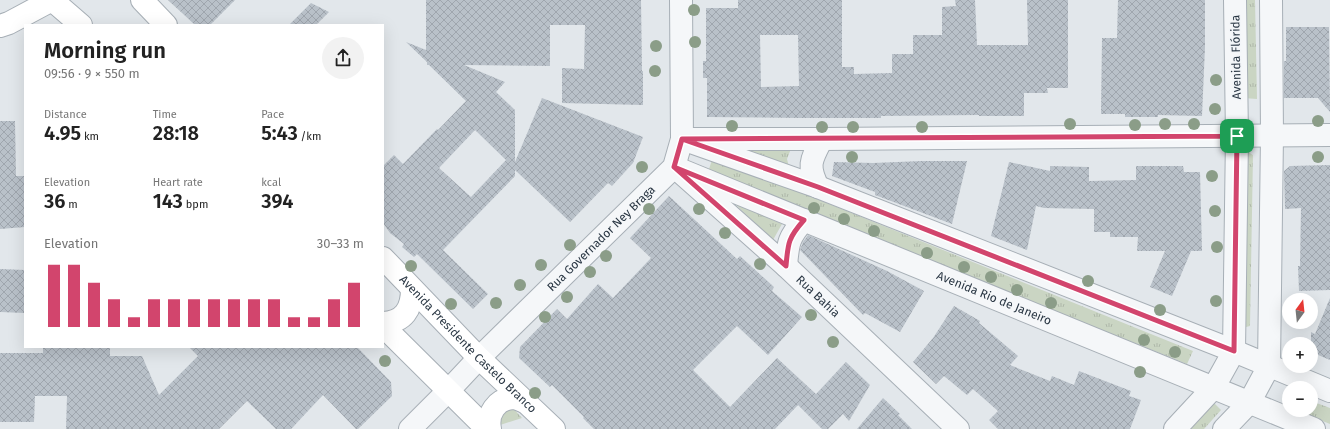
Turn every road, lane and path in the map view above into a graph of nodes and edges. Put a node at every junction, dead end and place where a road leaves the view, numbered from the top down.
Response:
1 (52, 0) edge
2 (142, 0) edge
3 (681, 0) edge
4 (1235, 0) edge
5 (1271, 0) edge
6 (80, 24) edge
7 (165, 24) edge
8 (0, 26) edge
9 (1272, 135) junction
10 (1330, 135) edge
11 (1237, 136) junction
12 (682, 139) junction
13 (822, 139) junction
14 (674, 167) junction
15 (818, 187) junction
16 (804, 220) junction
17 (384, 259) edge
18 (786, 266) junction
19 (412, 290) junction
20 (384, 324) edge
21 (384, 325) edge
22 (1234, 351) junction
23 (479, 358) junction
24 (1269, 366) junction
25 (1214, 387) junction
26 (448, 391) junction
27 (1330, 391) edge
28 (525, 402) junction
29 (1249, 403) junction
30 (410, 429) edge
31 (486, 429) edge
32 (490, 429) edge
33 (554, 429) edge
34 (958, 429) edge
35 (1175, 429) edge
36 (1224, 429) edge
37 (1314, 429) edge

1 - 6 main road
1 - 8 main road
2 - 7 main road
3 - 12 street, Rua Governador Ney Braga
4 - 11 street, Avenida Flórida
5 - 9 street
9 - 10 street
9 - 11 street
9 - 24 street
11 - 13 street
11 - 22 street, Avenida Flórida
12 - 13 street
12 - 14 street, Rua Governador Ney Braga
12 - 15 street
13 - 15 street
14 - 16 street, Avenida Rio de Janeiro
14 - 18 street, Rua Bahia
14 - 23 street, Rua Governador Ney Braga
15 - 22 street
16 - 18 street
16 - 25 street, Avenida Rio de Janeiro
17 - 19 main road, Avenida Presidente Castelo Branco
18 - 34 street, Rua Bahia
19 - 20 main road
19 - 23 main road, Avenida Presidente Castelo Branco
21 - 26 main road
22 - 24 street
22 - 25 street, Avenida Flórida
23 - 26 street, Rua Governador Ney Braga
23 - 28 main road, Avenida Presidente Castelo Branco
24 - 27 street
24 - 29 street
25 - 29 street, Avenida Rio de Janeiro
25 - 35 street, Avenida Flórida
26 - 30 street, Rua Governador Ney Braga
26 - 31 main road
28 - 32 main road
28 - 33 main road, Avenida Presidente Castelo Branco
29 - 36 street
29 - 37 street, Avenida Rio de Janeiro

